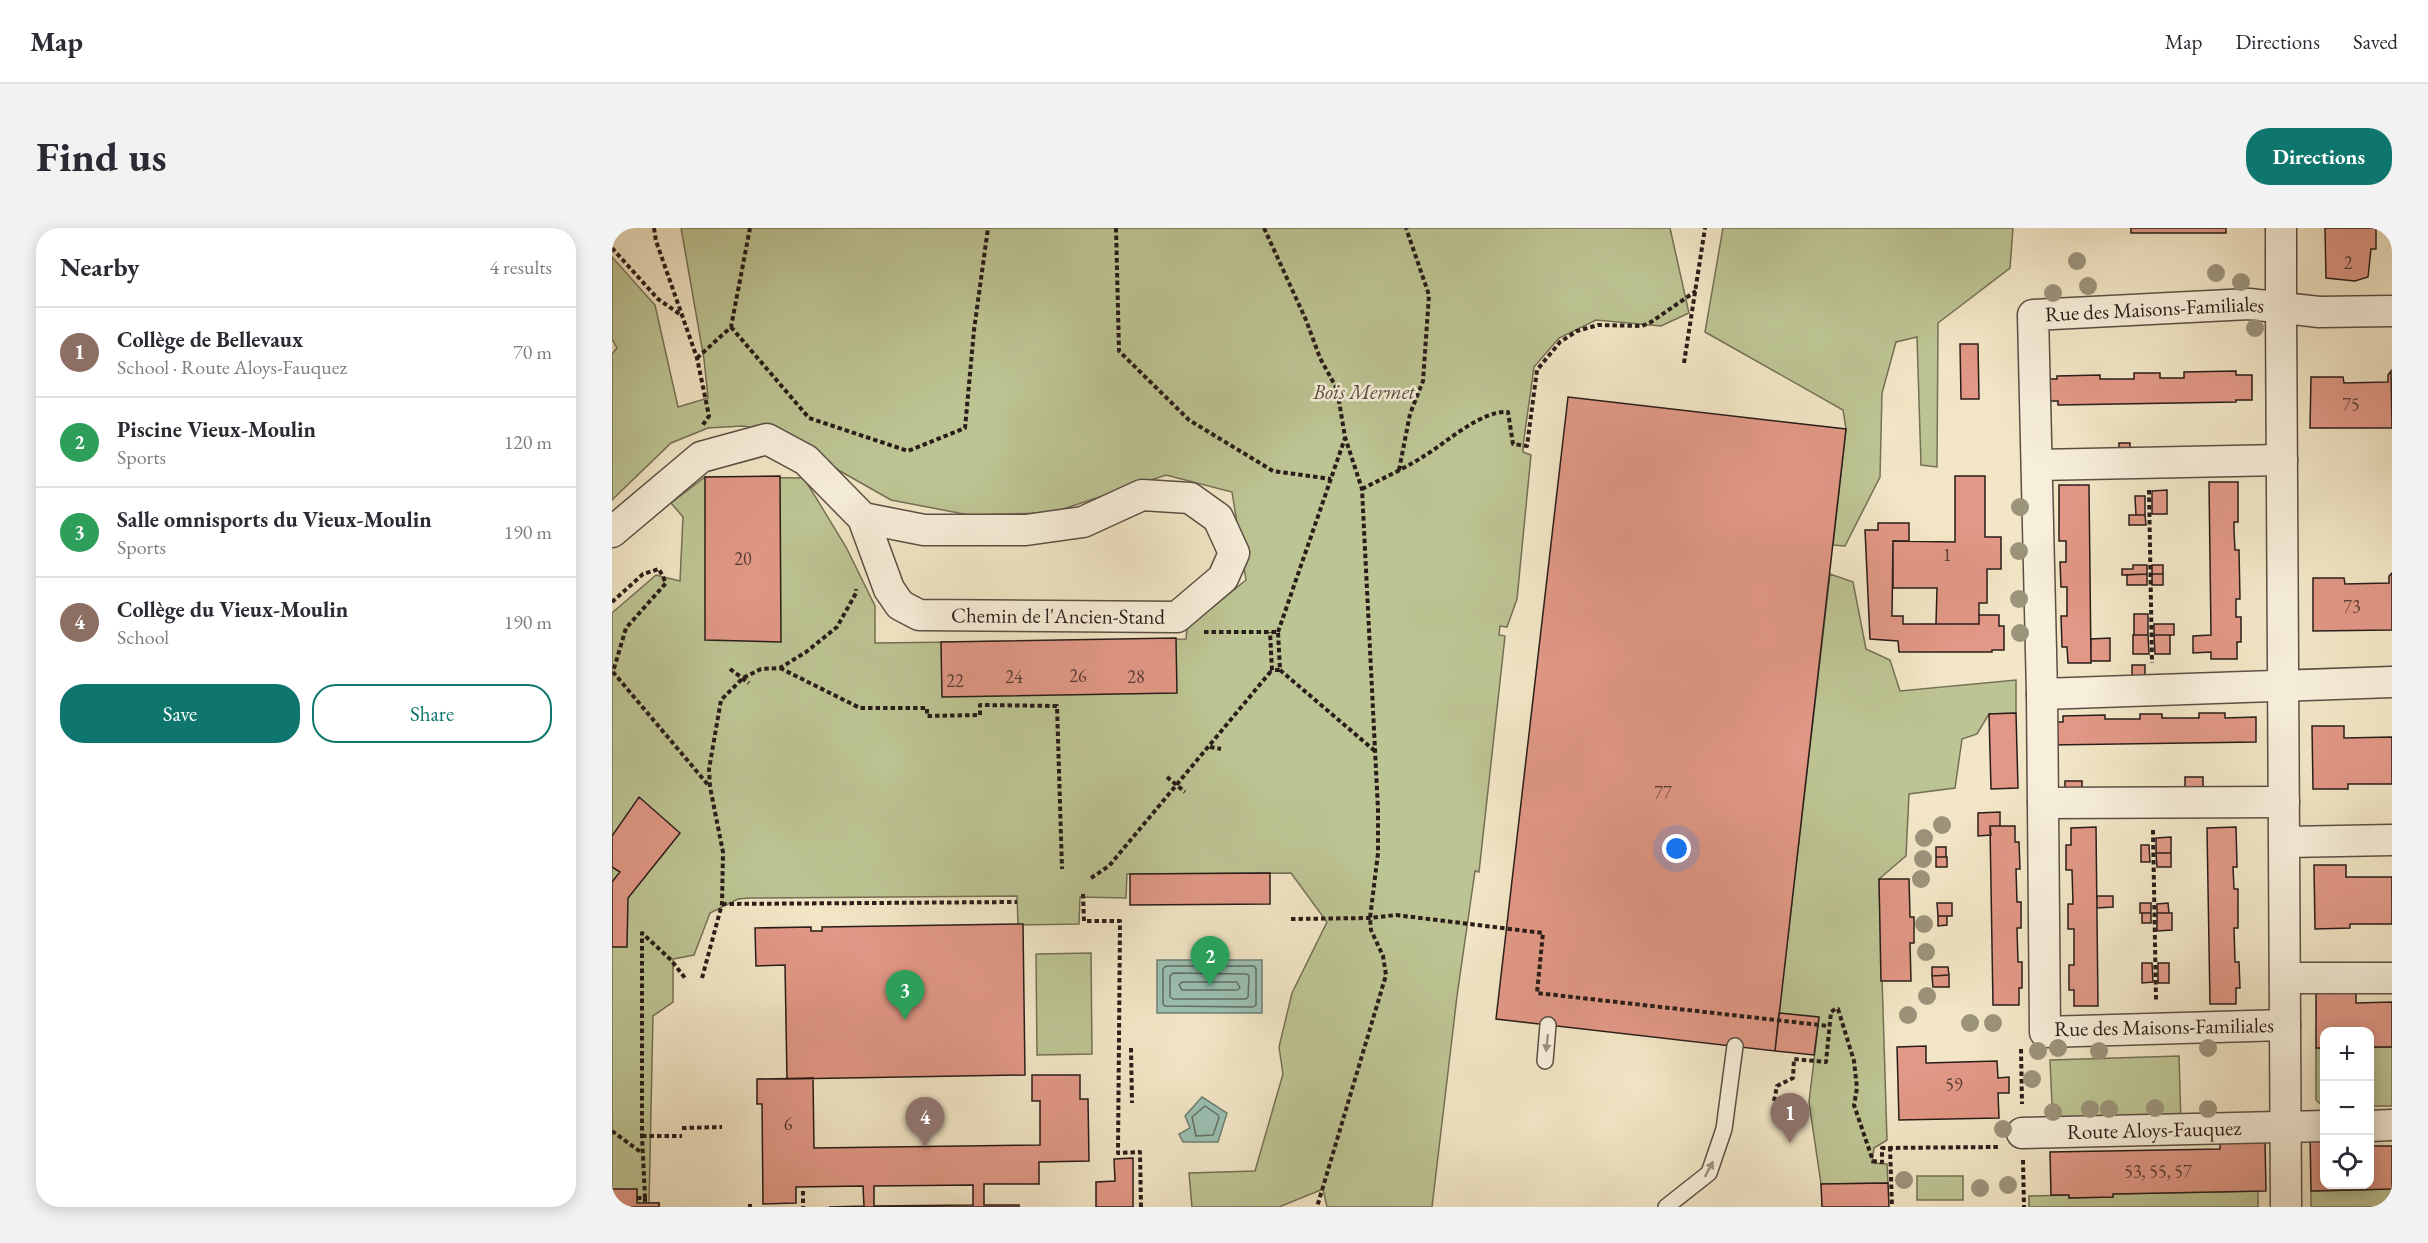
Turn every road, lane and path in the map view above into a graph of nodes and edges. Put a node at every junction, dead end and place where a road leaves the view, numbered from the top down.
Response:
1 (654, 228) edge
2 (750, 228) edge
3 (988, 228) edge
4 (1116, 228) edge
5 (1264, 228) edge
6 (1406, 228) edge
7 (1706, 228) edge
8 (2281, 228) edge
9 (612, 248) edge
10 (1696, 291) junction
11 (2281, 308) junction
12 (2392, 311) edge
13 (682, 316) junction
14 (731, 327) junction
15 (697, 358) junction
16 (1684, 363) dead end
17 (697, 432) dead end
18 (1346, 437) junction
19 (2282, 460) junction
20 (2147, 463) junction
21 (2037, 465) junction
22 (1398, 471) junction
23 (1331, 479) junction
24 (1362, 489) junction
25 (863, 518) junction
26 (612, 532) edge
27 (855, 584) dead end
28 (612, 602) edge
29 (1177, 616) junction
30 (1270, 632) junction
31 (1278, 632) junction
32 (780, 668) junction
33 (730, 669) dead end
34 (1272, 670) junction
35 (1280, 670) junction
36 (743, 678) junction
37 (2392, 682) edge
38 (749, 683) dead end
39 (2284, 685) junction
40 (2153, 690) junction
41 (2042, 694) junction
42 (1209, 747) junction
43 (1221, 749) dead end
44 (1375, 752) junction
45 (1167, 777) dead end
46 (1175, 785) junction
47 (710, 787) junction
48 (1185, 792) dead end
49 (2284, 802) junction
50 (2043, 803) junction
51 (2152, 803) junction
52 (2392, 840) edge
53 (2284, 843) junction
54 (1062, 869) dead end
55 (1091, 878) dead end
56 (1083, 894) dead end
57 (1017, 902) dead end
58 (722, 904) junction
59 (1370, 918) junction
60 (1291, 919) dead end
61 (685, 978) dead end
62 (702, 978) dead end
63 (2285, 978) junction
64 (2392, 978) edge
65 (1548, 1025) dead end
66 (2286, 1025) junction
67 (1829, 1026) junction
68 (2156, 1029) junction
69 (1735, 1046) dead end
70 (1131, 1048) dead end
71 (1545, 1061) dead end
72 (1774, 1101) dead end
73 (1132, 1103) dead end
74 (2392, 1125) edge
75 (2320, 1126) edge
76 (2374, 1126) edge
77 (722, 1127) dead end
78 (2286, 1127) junction
79 (682, 1128) dead end
80 (612, 1131) edge
81 (642, 1136) junction
82 (682, 1136) dead end
83 (2012, 1140) joint
84 (1890, 1148) junction
85 (642, 1153) junction
86 (803, 1191) dead end
87 (637, 1198) dead end
88 (803, 1207) edge
89 (1141, 1207) edge
90 (1317, 1207) edge
91 (1666, 1207) edge
92 (1892, 1207) edge
93 (2286, 1207) edge

1 - 13 path
2 - 14 path
3 - 14 path
4 - 23 path
5 - 18 path
6 - 22 path
7 - 10 path
8 - 11 street
9 - 13 path
10 - 16 path
10 - 22 path
11 - 12 street, Rue des Maisons-Familiales
11 - 19 street, Rue des Maisons-Familiales
11 - 21 street, Rue des Maisons-Familiales
13 - 15 path
14 - 15 path
15 - 17 path
18 - 23 path
18 - 24 path
19 - 20 street
19 - 39 street, Rue des Maisons-Familiales
20 - 21 street
20 - 40 path
21 - 41 street, Rue des Maisons-Familiales
22 - 24 path
23 - 31 path
24 - 44 path
25 - 26 street, Chemin de l'Ancien-Stand
25 - 29 street, Chemin de l'Ancien-Stand
25 - 29 street, Chemin de l'Ancien-Stand
27 - 32 path
28 - 47 path
29 - 30 path
30 - 31 path
30 - 34 path
31 - 35 path
32 - 36 path
32 - 54 path
33 - 36 path
34 - 35 path
34 - 42 path
35 - 44 path
36 - 38 path
36 - 47 path
37 - 39 street
39 - 40 street
39 - 49 street, Rue des Maisons-Familiales
40 - 41 street
41 - 50 street, Rue des Maisons-Familiales
42 - 43 path
42 - 46 path
44 - 59 path
45 - 46 path
46 - 48 path
46 - 55 path
47 - 58 path
49 - 51 street
49 - 53 street, Rue des Maisons-Familiales
50 - 51 street
50 - 68 street, Rue des Maisons-Familiales
51 - 68 path
52 - 53 street
53 - 63 street, Rue des Maisons-Familiales
56 - 89 path
57 - 58 path
58 - 62 path
59 - 60 path
59 - 67 path
59 - 90 path
61 - 81 path
63 - 64 street
63 - 66 street, Rue des Maisons-Familiales
65 -> 71 lane
66 - 68 street, Rue des Maisons-Familiales
66 - 78 street
67 - 72 path
67 - 84 path
91 -> 69 lane
70 - 73 path
74 - 76 street
75 - 78 street, Route Aloys-Fauquez
77 - 79 path
78 - 83 street, Route Aloys-Fauquez
78 - 93 street
80 - 85 path
81 - 82 path
81 - 85 path
83 - 84 path
84 - 92 path
85 - 87 path
86 - 88 path

